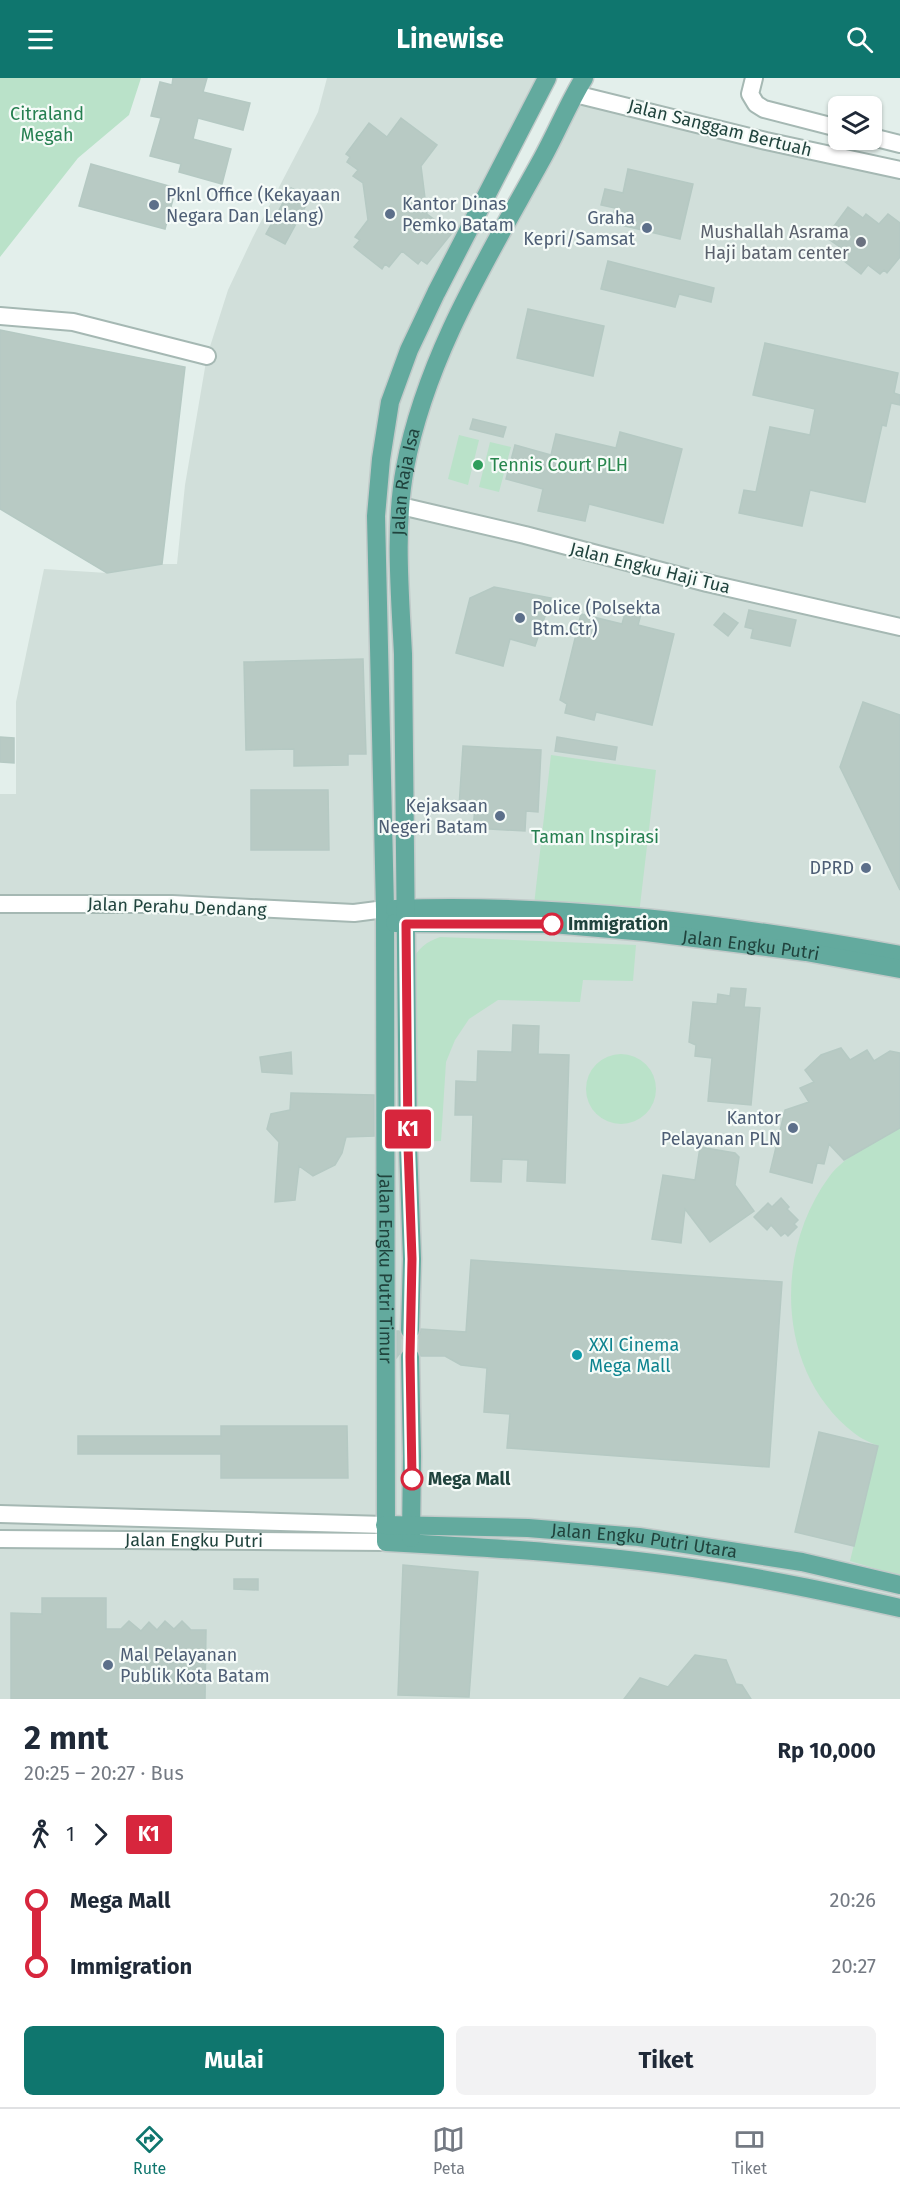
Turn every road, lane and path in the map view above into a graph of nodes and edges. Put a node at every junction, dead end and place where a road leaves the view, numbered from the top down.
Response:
1 (548, 78) edge
2 (754, 78) edge
3 (579, 86) edge
4 (828, 125) edge
5 (882, 139) edge
6 (900, 144) edge
7 (900, 170) edge
8 (476, 217) junction
9 (501, 231) junction
10 (0, 316) edge
11 (207, 356) dead end
12 (401, 506) junction
13 (900, 627) edge
14 (0, 904) edge
15 (384, 916) junction
16 (406, 916) junction
17 (900, 955) edge
18 (900, 969) edge
19 (410, 1330) tunnel mouth
20 (410, 1357) tunnel mouth
21 (0, 1514) edge
22 (385, 1534) junction
23 (411, 1535) junction
24 (0, 1539) edge
25 (900, 1586) edge
26 (900, 1608) edge

1 - 8 main road, Jalan Raja Isa
2 - 4 street
3 - 7 street, Jalan Sanggam Bertuah
3 - 9 main road, Jalan Raja Isa
5 - 6 street
8 - 9 main road
8 - 15 main road, Jalan Raja Isa
9 - 12 main road, Jalan Raja Isa
10 - 11 street
12 - 13 street, Jalan Engku Haji Tua
12 - 16 main road, Jalan Raja Isa
14 - 15 street, Jalan Perahu Dendang
15 - 16 main road, Jalan Engku Putri
15 - 22 main road, Jalan Engku Putri Timur
16 - 17 main road, Jalan Engku Putri
16 - 18 main road, Jalan Engku Putri
16 - 19 main road, Jalan Engku Putri Timur
20 - 23 main road, Jalan Engku Putri Timur
21 - 22 street
22 - 23 main road, Jalan Engku Putri Utara
22 - 24 street, Jalan Engku Putri
23 - 25 main road, Jalan Engku Putri Utara
23 - 26 main road, Jalan Engku Putri Utara

